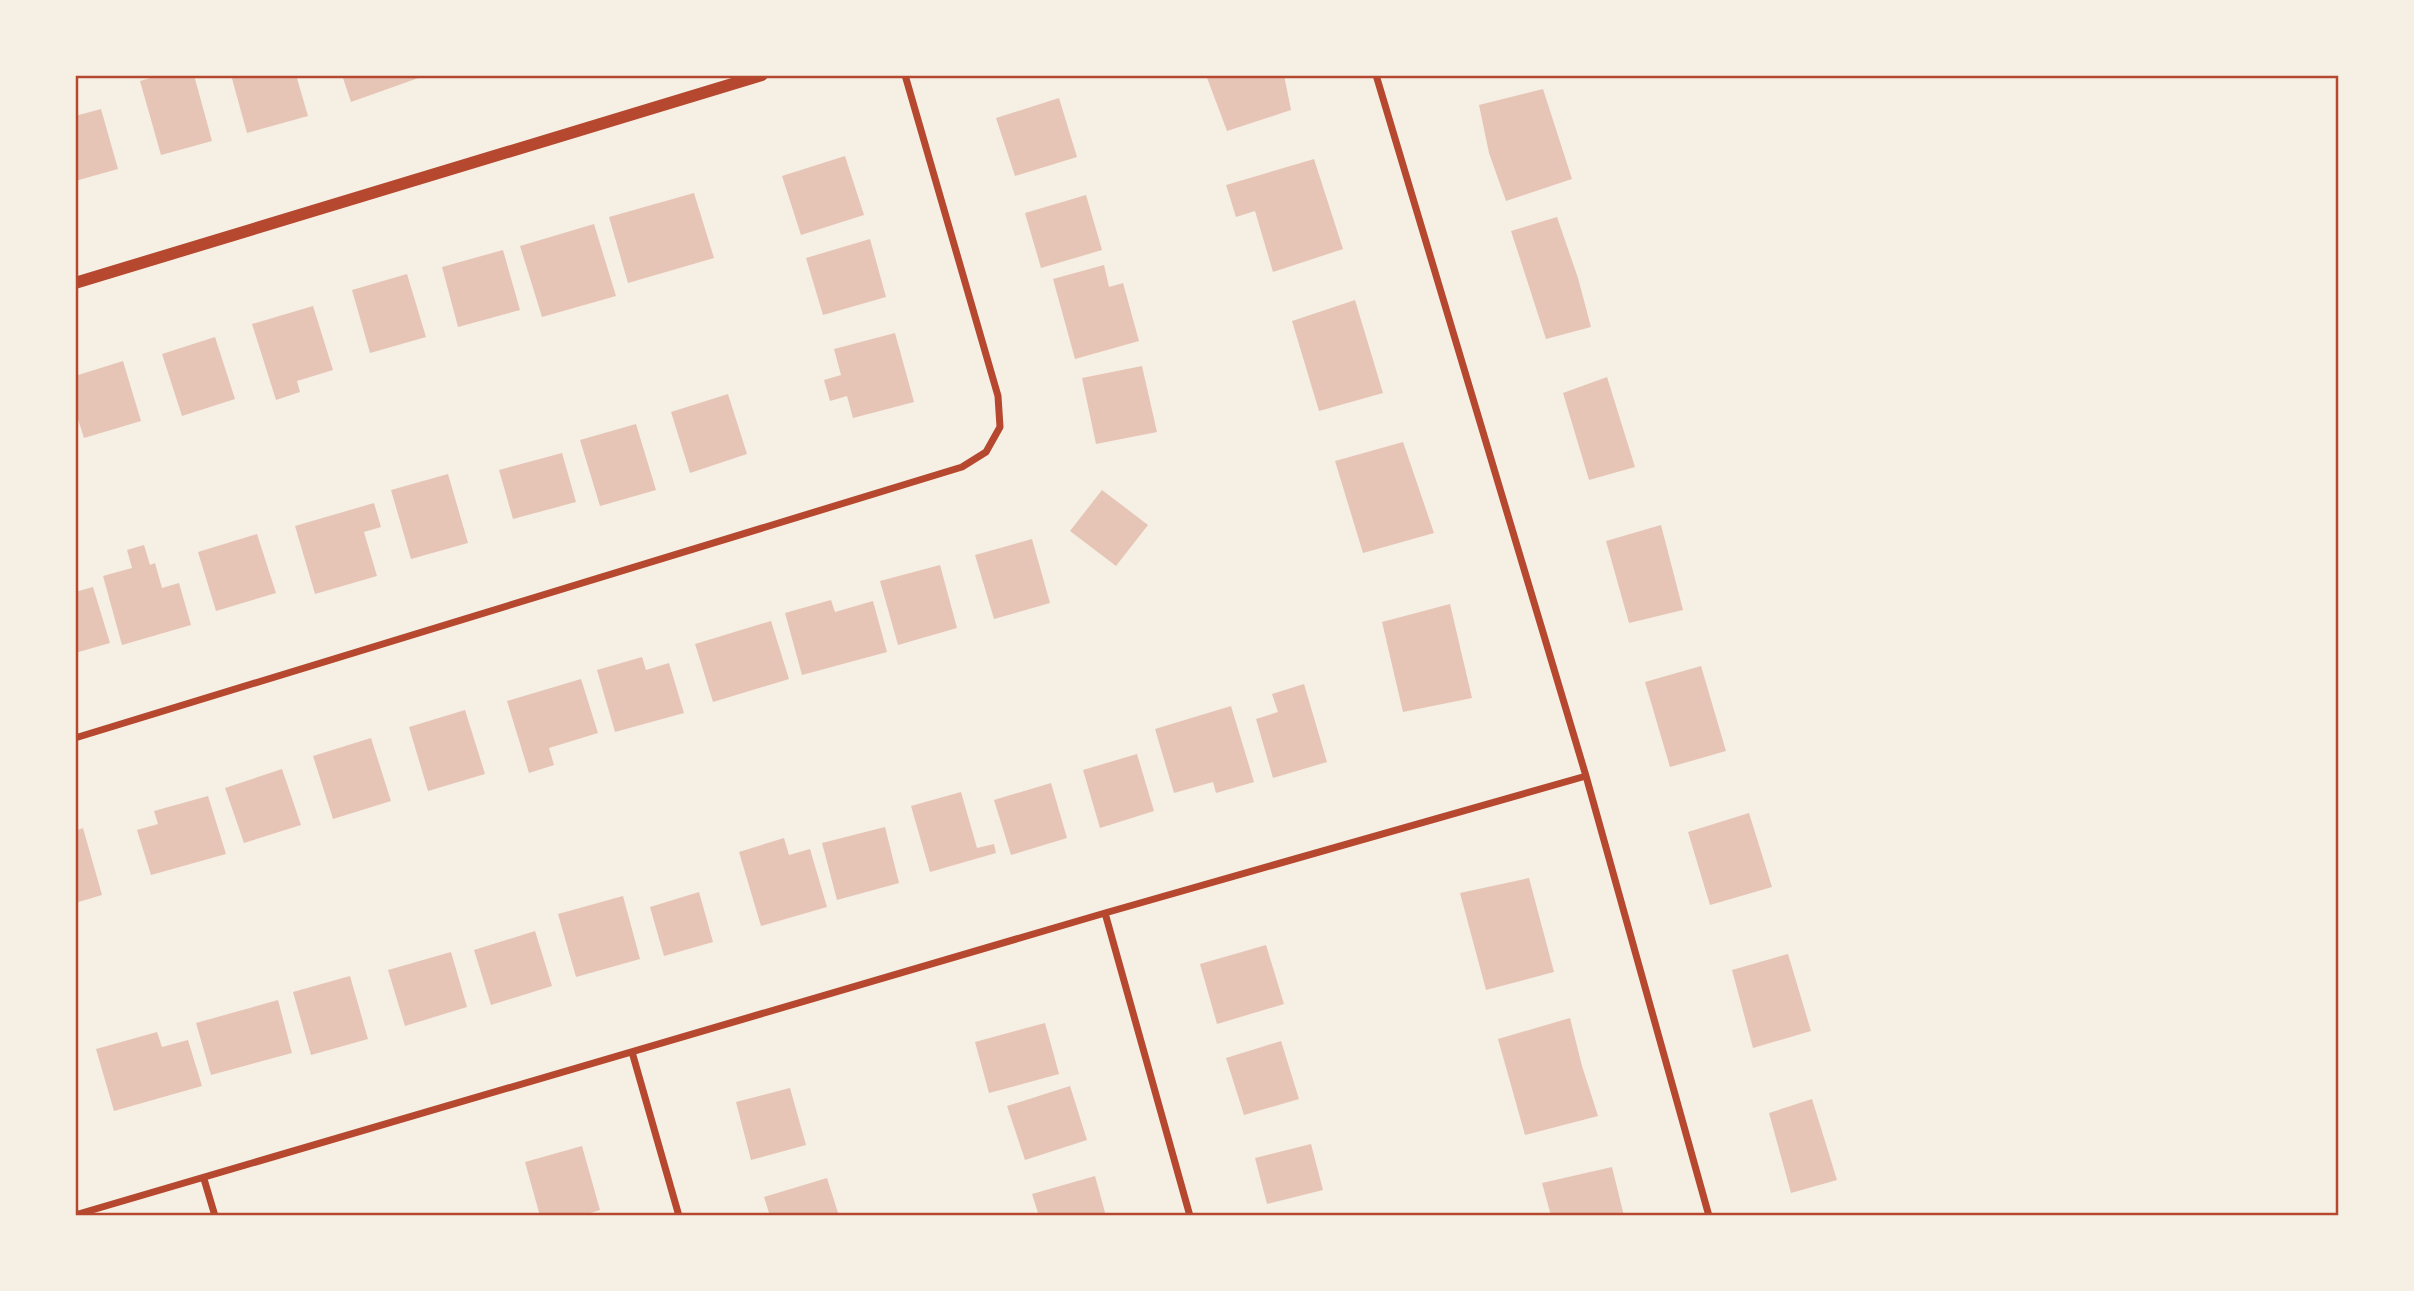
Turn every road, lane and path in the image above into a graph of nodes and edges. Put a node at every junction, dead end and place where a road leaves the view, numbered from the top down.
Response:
1 (762, 75) edge
2 (905, 75) edge
3 (1377, 75) edge
4 (75, 283) edge
5 (75, 738) edge
6 (1586, 776) junction
7 (1105, 913) junction
8 (632, 1052) junction
9 (204, 1178) junction
10 (75, 1215) edge
11 (215, 1216) edge
12 (679, 1216) edge
13 (1190, 1216) edge
14 (1709, 1216) edge

1 - 4 street
2 - 5 street
3 - 6 street
6 - 7 street
6 - 14 street
7 - 8 street
7 - 13 street
8 - 9 street
8 - 12 street
9 - 10 street
9 - 11 street

